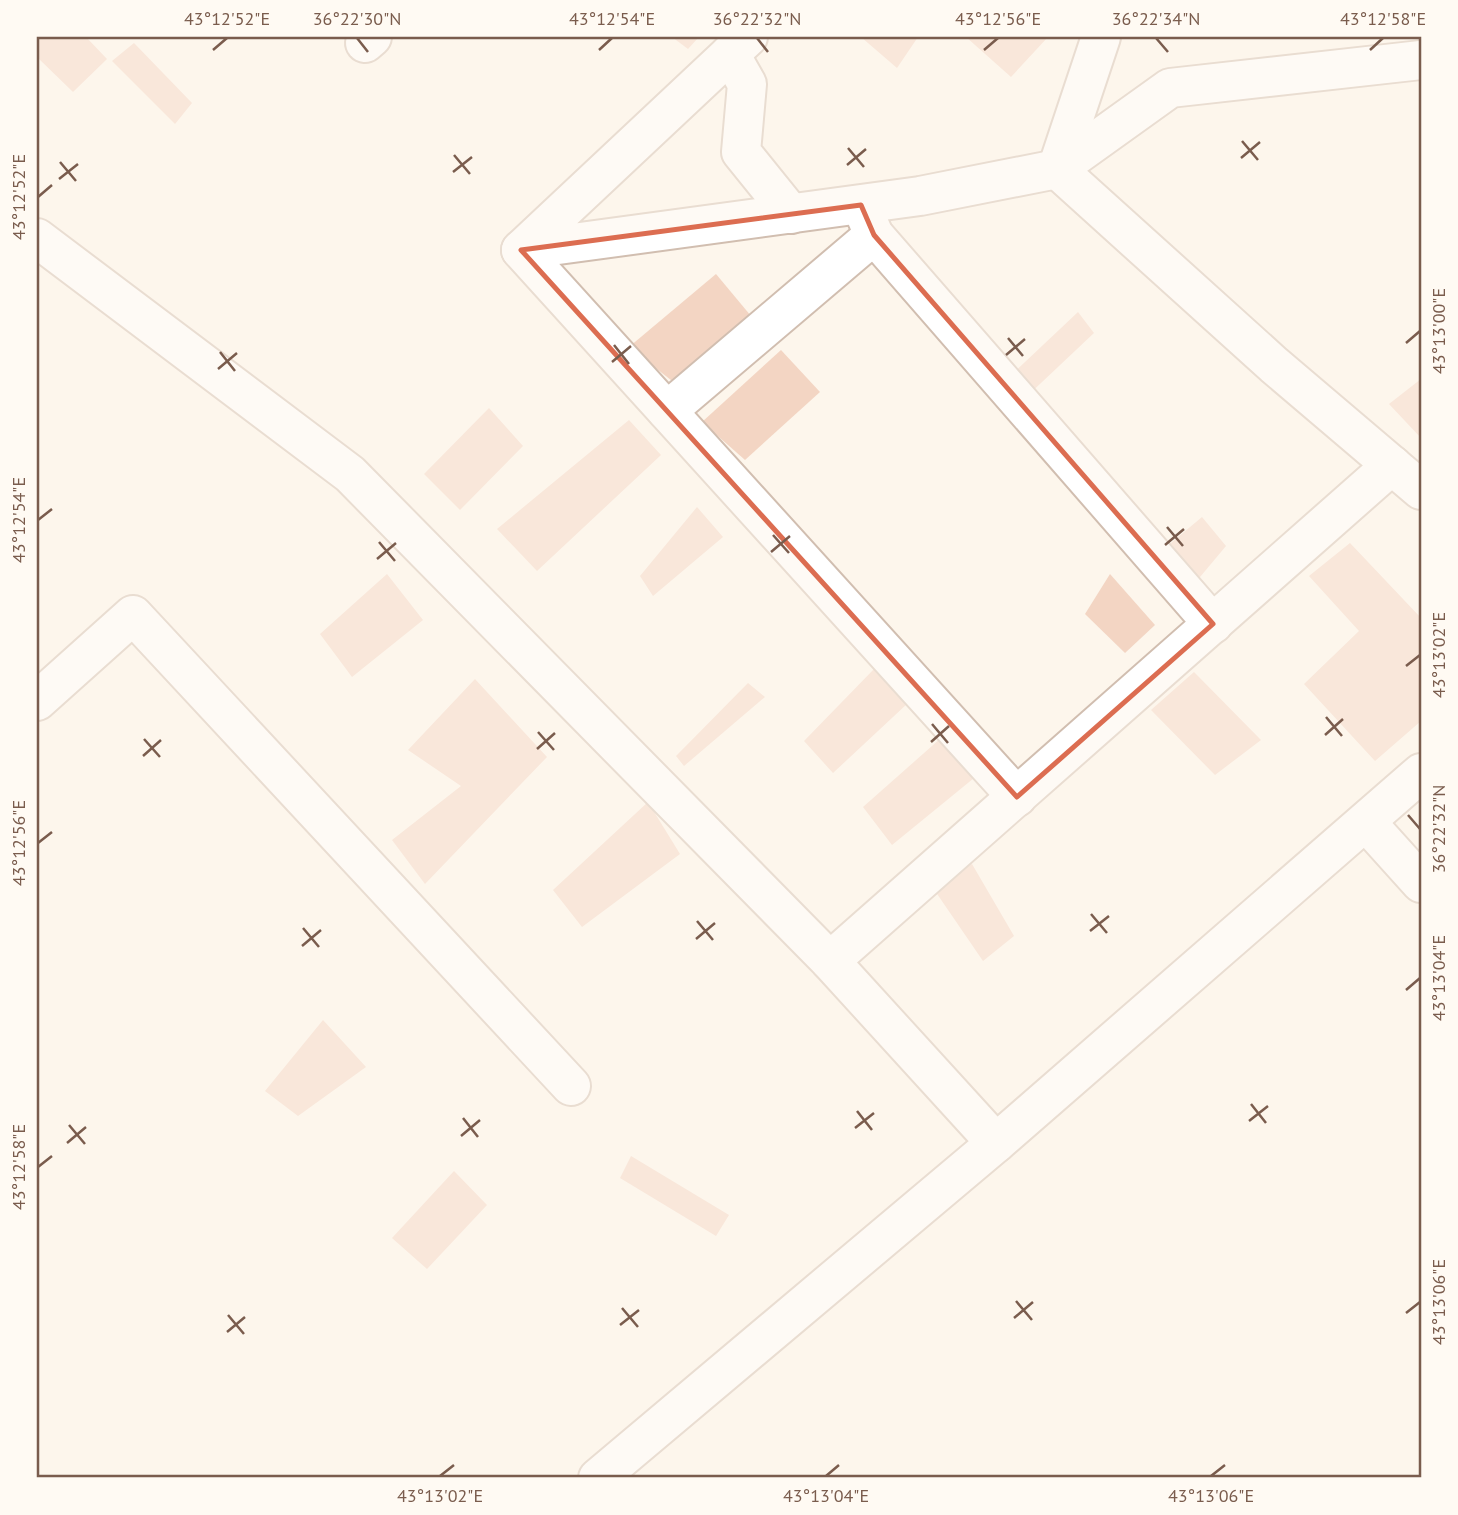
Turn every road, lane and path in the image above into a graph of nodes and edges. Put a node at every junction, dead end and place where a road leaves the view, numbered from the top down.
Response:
1 (1101, 37) edge
2 (739, 45) edge
3 (1414, 53) edge
4 (1057, 169) junction
5 (791, 214) junction
6 (868, 220) junction
7 (37, 238) edge
8 (521, 250) junction
9 (667, 411) junction
10 (1392, 465) junction
11 (1421, 490) edge
12 (1213, 624) junction
13 (37, 701) edge
14 (1421, 773) edge
15 (1017, 797) junction
16 (1366, 822) junction
17 (1421, 883) edge
18 (830, 961) junction
19 (571, 1086) dead end
20 (996, 1143) junction
21 (598, 1478) edge

1 - 4 street
2 - 5 street
2 - 8 street
3 - 4 street
4 - 6 street
4 - 10 street
5 - 6 street
5 - 8 street
6 - 9 street
6 - 12 street
7 - 18 street
8 - 9 street
9 - 15 street
10 - 11 street
10 - 12 street
12 - 15 street
13 - 19 street
14 - 16 street
15 - 18 street
16 - 17 street
16 - 20 street
18 - 20 street
20 - 21 street

